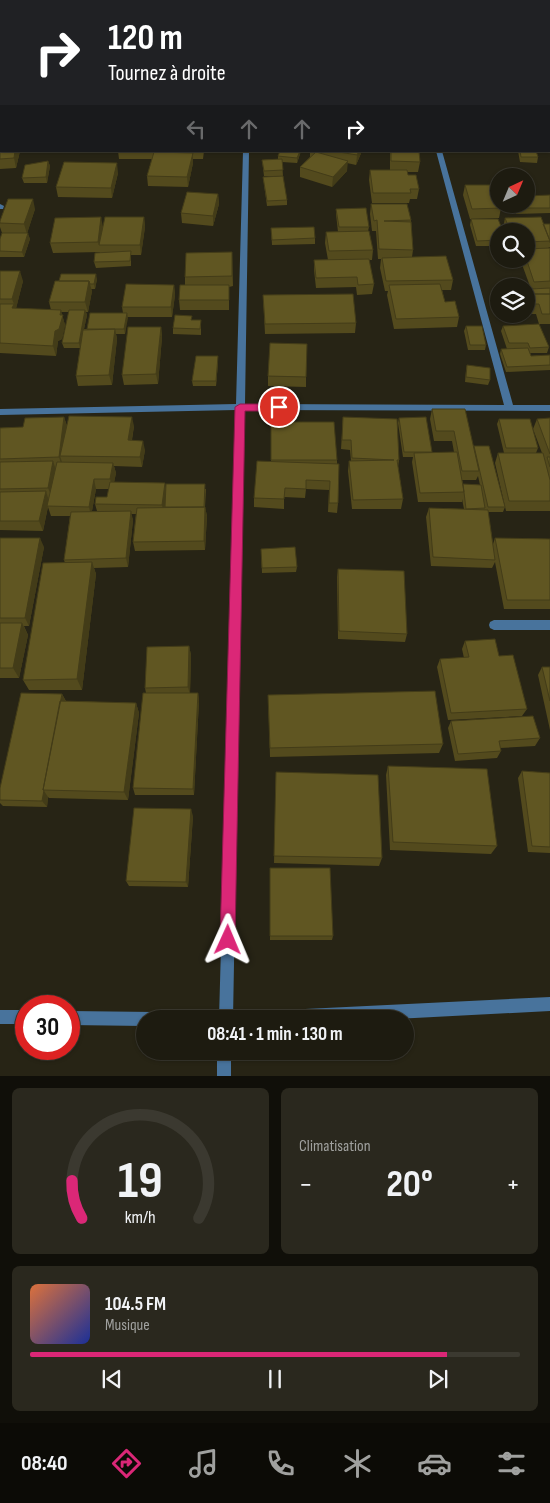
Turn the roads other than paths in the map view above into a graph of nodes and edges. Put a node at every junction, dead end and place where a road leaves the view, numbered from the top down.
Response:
1 (246, 152) edge
2 (439, 152) edge
3 (240, 407) junction
4 (509, 408) junction
5 (550, 408) edge
6 (0, 412) edge
7 (550, 624) edge
8 (494, 625) dead end
9 (550, 1004) edge
10 (226, 1010) edge
11 (414, 1011) edge
12 (0, 1016) edge
13 (15, 1017) edge
14 (80, 1018) edge
15 (136, 1019) edge
16 (224, 1060) edge
17 (224, 1076) edge

1 - 3 street
2 - 4 street
3 - 4 street
3 - 6 street
3 - 10 street
4 - 5 street
7 - 8 street
9 - 11 street
12 - 13 street
14 - 15 street
16 - 17 street

